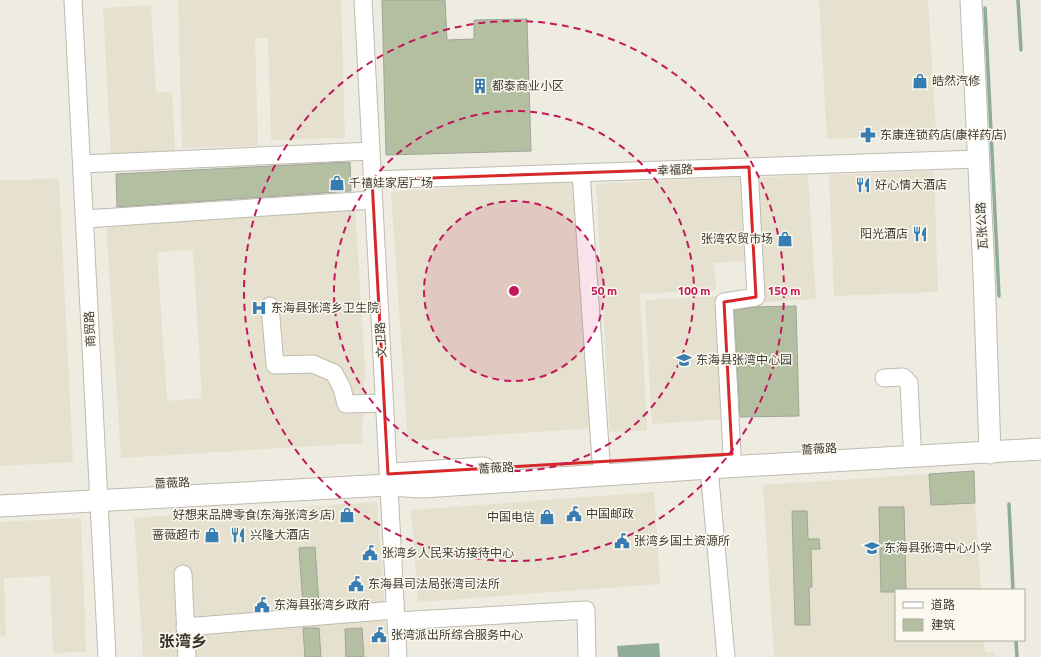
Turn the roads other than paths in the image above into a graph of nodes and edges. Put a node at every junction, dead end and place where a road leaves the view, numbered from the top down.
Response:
1 (73, 0) edge
2 (363, 0) edge
3 (971, 0) edge
4 (371, 151) junction
5 (978, 159) junction
6 (82, 164) junction
7 (749, 167) junction
8 (581, 173) junction
9 (372, 180) junction
10 (373, 200) junction
11 (85, 219) junction
12 (270, 306) dead end
13 (884, 378) dead end
14 (384, 403) junction
15 (912, 444) junction
16 (1041, 449) edge
17 (990, 453) junction
18 (732, 454) junction
19 (601, 462) junction
20 (709, 468) junction
21 (388, 480) junction
22 (0, 492) edge
23 (99, 493) junction
24 (0, 506) edge
25 (182, 574) dead end
26 (395, 616) junction
27 (185, 627) junction
28 (108, 657) edge
29 (187, 657) edge
30 (398, 657) edge
31 (587, 657) edge
32 (726, 657) edge

1 - 6 street, 商贸路
2 - 4 street, 文卫路
3 - 5 main road, 瓦张公路
4 - 6 street
4 - 9 street, 文卫路
5 - 7 street, 幸福路
5 - 17 main road, 瓦张公路
6 - 11 street, 商贸路
7 - 8 street, 幸福路
7 - 18 street
8 - 9 street, 幸福路
8 - 19 street
9 - 10 street, 文卫路
10 - 11 street
10 - 14 street, 文卫路
11 - 23 street, 商贸路
12 - 14 street
13 - 15 street
14 - 21 street, 文卫路
15 - 17 main road, 蔷薇路
15 - 18 main road, 蔷薇路
16 - 17 main road, 蔷薇路
17 - 20 main road, 蔷薇路
18 - 19 main road, 蔷薇路
19 - 21 main road, 蔷薇路
20 - 21 main road, 蔷薇路
20 - 32 street
21 - 23 main road, 蔷薇路
21 - 26 street, 文卫路
22 - 23 main road, 蔷薇路
23 - 24 main road, 蔷薇路
23 - 28 street, 商贸路
25 - 27 street
26 - 27 street
26 - 30 street, 文卫路
26 - 31 street
27 - 29 street

